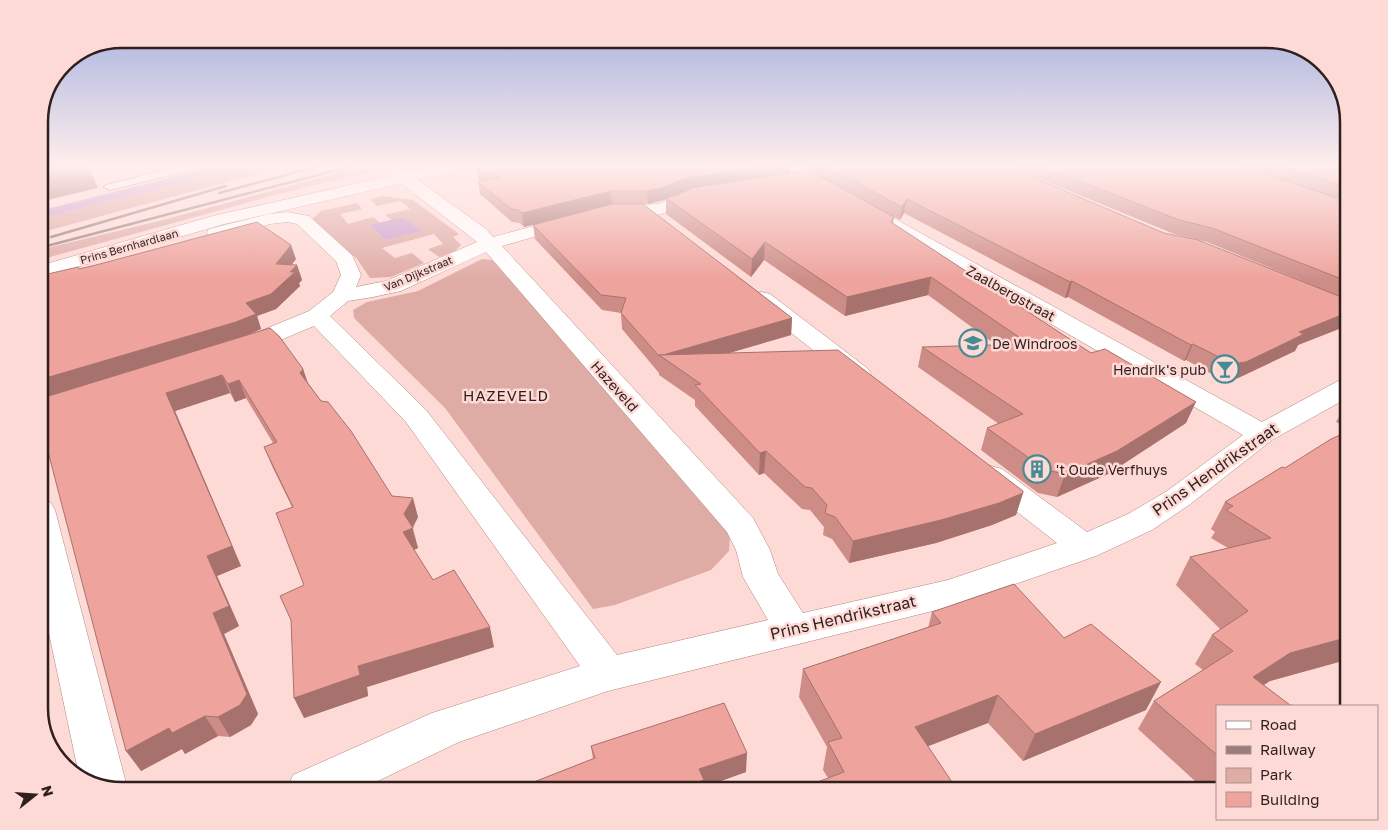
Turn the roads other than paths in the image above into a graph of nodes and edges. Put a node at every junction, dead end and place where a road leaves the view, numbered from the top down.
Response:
1 (287, 204) edge
2 (439, 204) edge
3 (675, 204) edge
4 (856, 204) edge
5 (648, 211) junction
6 (672, 230) edge
7 (488, 244) junction
8 (48, 269) edge
9 (48, 281) edge
10 (742, 284) edge
11 (342, 295) junction
12 (317, 316) junction
13 (226, 353) edge
14 (876, 387) edge
15 (1340, 391) edge
16 (1262, 434) junction
17 (970, 459) edge
18 (1084, 547) junction
19 (48, 548) edge
20 (793, 629) junction
21 (608, 674) junction
22 (102, 780) edge
23 (328, 782) edge

1 - 8 street, Prins Bernhardlaan
2 - 7 street, Hazeveld
3 - 5 street, Van Dijkstraat
4 - 16 street, Zaalbergstraat
5 - 6 street
5 - 7 street, Van Dijkstraat
7 - 11 street, Van Dijkstraat
7 - 20 street, Hazeveld
9 - 11 street
10 - 14 street
11 - 12 street
12 - 13 street
12 - 21 street
15 - 16 street, Prins Hendrikstraat
16 - 18 street, Prins Hendrikstraat
17 - 18 street
18 - 20 street, Prins Hendrikstraat
19 - 22 street
20 - 21 street, Prins Hendrikstraat
21 - 23 street, Prins Hendrikstraat

